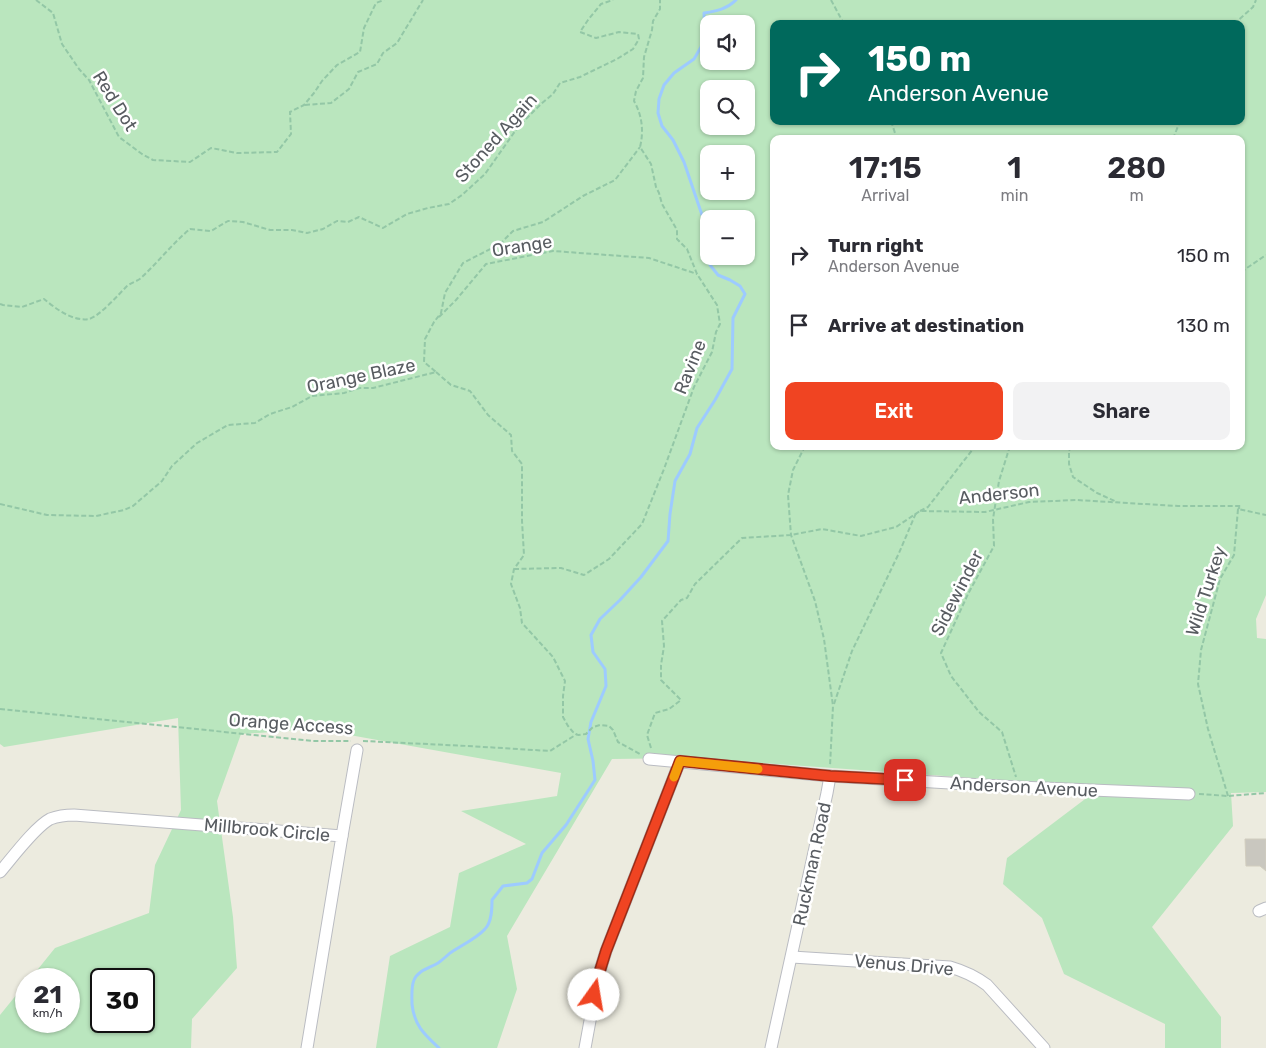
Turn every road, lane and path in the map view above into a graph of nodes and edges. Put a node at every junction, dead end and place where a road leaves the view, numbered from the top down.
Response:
1 (36, 0) edge
2 (384, 0) edge
3 (423, 0) edge
4 (613, 0) edge
5 (660, 0) edge
6 (831, 0) edge
7 (1256, 0) edge
8 (842, 20) edge
9 (1238, 20) edge
10 (304, 105) junction
11 (640, 147) junction
12 (1266, 256) edge
13 (1245, 269) edge
14 (697, 274) junction
15 (0, 304) edge
16 (434, 322) junction
17 (436, 372) junction
18 (802, 450) edge
19 (973, 450) edge
20 (1009, 450) edge
21 (1069, 450) edge
22 (1120, 503) junction
23 (0, 504) edge
24 (1238, 509) junction
25 (995, 510) junction
26 (920, 511) junction
27 (916, 513) junction
28 (1266, 515) edge
29 (791, 535) junction
30 (514, 569) junction
31 (833, 706) junction
32 (0, 709) edge
33 (577, 734) junction
34 (357, 750) dead end
35 (651, 759) junction
36 (680, 761) junction
37 (830, 776) junction
38 (1019, 787) junction
39 (1266, 793) edge
40 (1189, 794) joint
41 (1228, 796) junction
42 (342, 836) junction
43 (0, 872) edge
44 (792, 957) junction
45 (307, 1048) edge
46 (585, 1048) edge
47 (771, 1048) edge
48 (1044, 1048) edge

1 - 10 path, Red Dot
2 - 10 path, Red Dot
3 - 10 path
4 - 15 path, Stoned Again
5 - 11 path
6 - 8 path
7 - 9 path
11 - 14 path, Ravine
11 - 16 path, Orange Blaze
12 - 13 path
14 - 16 path, Orange
14 - 30 path, Ravine
16 - 17 path, Orange Blaze
17 - 23 path, Orange Blaze
17 - 30 path, Orange Blaze
18 - 29 path
19 - 26 path
20 - 25 path, Sidewinder
21 - 22 path
22 - 24 path, Anderson
22 - 25 path, Anderson
24 - 28 path
24 - 41 path, Wild Turkey
25 - 26 path, Anderson
25 - 38 path, Sidewinder
26 - 27 path, Anderson
27 - 29 path, Anderson
27 - 31 path
29 - 31 path
29 - 35 path, Anderson
30 - 33 path, Orange Blaze
31 - 37 path
32 - 33 path, Orange Access
33 - 35 path
34 - 42 street
35 - 36 street, Anderson Avenue
36 - 37 street, Anderson Avenue
36 - 46 street
37 - 38 street, Anderson Avenue
37 - 44 street, Ruckman Road
38 - 40 street, Anderson Avenue
39 - 41 path
40 - 41 path
42 - 43 street, Millbrook Circle
42 - 45 street, Millbrook Circle
44 - 47 street, Ruckman Road
44 - 48 street, Venus Drive

